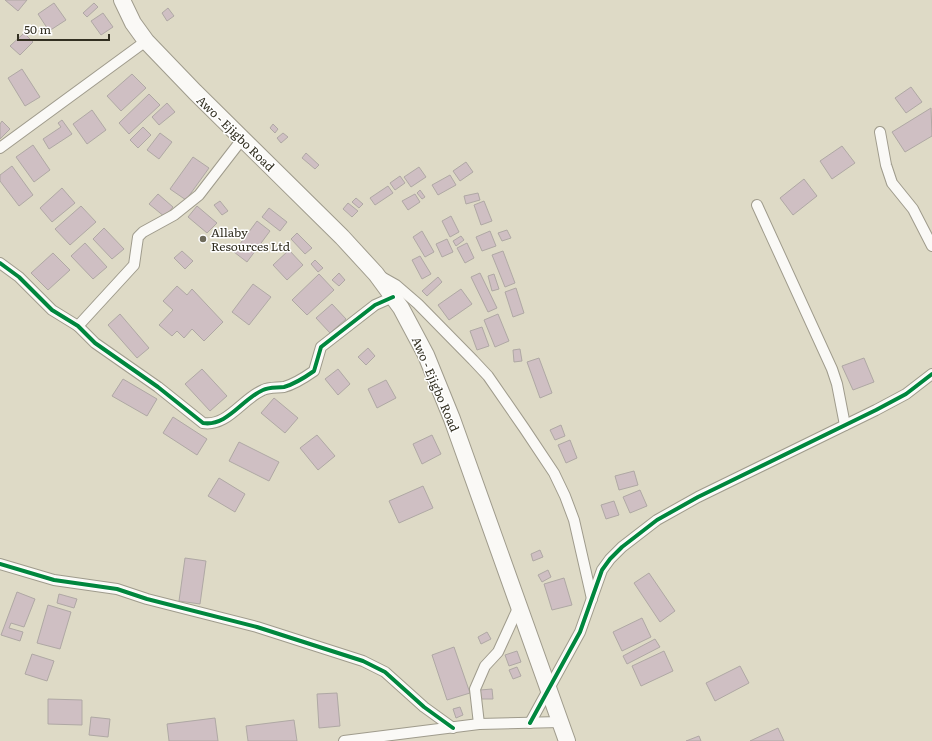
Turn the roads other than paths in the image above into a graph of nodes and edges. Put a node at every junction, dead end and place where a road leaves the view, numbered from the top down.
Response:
1 (121, 1) edge
2 (146, 41) junction
3 (880, 132) dead end
4 (243, 138) junction
5 (0, 148) edge
6 (757, 205) dead end
7 (932, 246) edge
8 (0, 263) edge
9 (376, 274) junction
10 (393, 297) junction
11 (78, 326) junction
12 (932, 374) edge
13 (846, 425) junction
14 (0, 564) edge
15 (592, 599) junction
16 (519, 606) junction
17 (548, 689) junction
18 (560, 722) junction
19 (530, 723) junction
20 (480, 724) junction
21 (453, 728) junction
22 (344, 741) edge
23 (567, 741) edge

1 - 2 main road, Awo - Ejigbo Road
2 - 4 main road, Awo - Ejigbo Road
2 - 5 street
3 - 7 street
4 - 9 main road, Awo - Ejigbo Road
4 - 11 street
6 - 13 street
8 - 11 street
9 - 10 main road, Awo - Ejigbo Road
9 - 15 street
10 - 11 street
10 - 16 main road, Awo - Ejigbo Road
12 - 13 street
13 - 15 street
14 - 21 street
15 - 17 street
16 - 17 main road, Awo - Ejigbo Road
16 - 20 street
17 - 18 main road, Awo - Ejigbo Road
17 - 19 street
18 - 19 street
18 - 23 main road, Awo - Ejigbo Road
19 - 20 street
20 - 21 street
21 - 22 street

